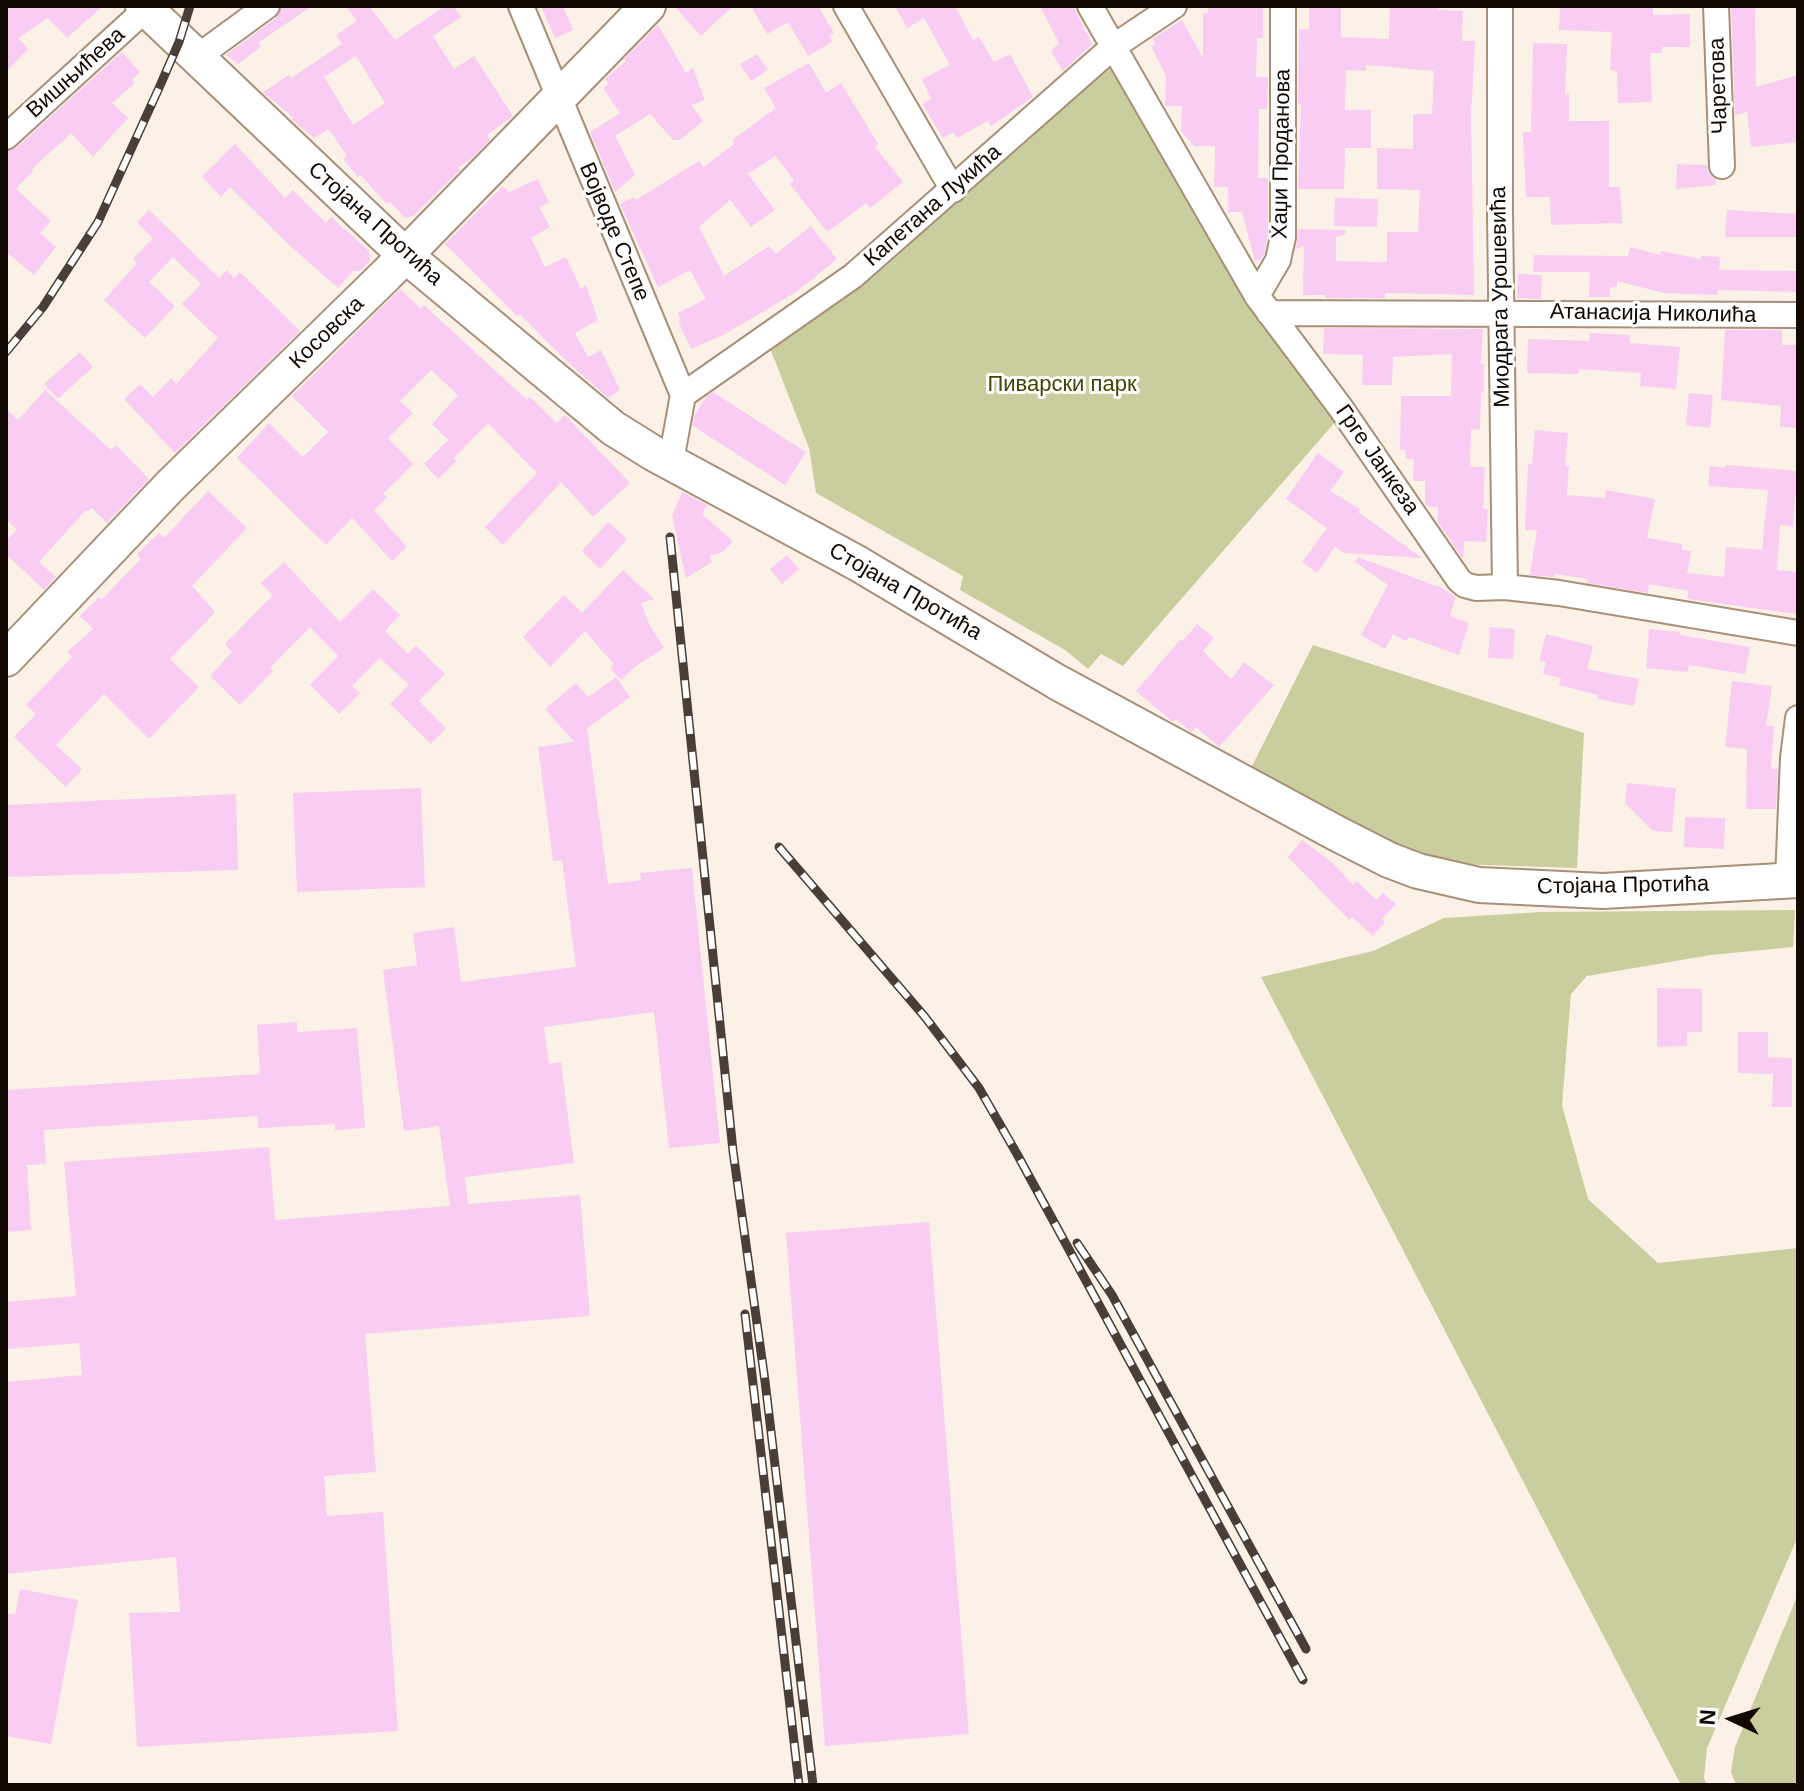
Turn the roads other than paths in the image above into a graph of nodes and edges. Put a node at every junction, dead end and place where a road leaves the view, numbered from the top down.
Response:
1 (267, 6) edge
2 (521, 6) edge
3 (648, 6) edge
4 (846, 6) edge
5 (1090, 6) edge
6 (1174, 6) edge
7 (1283, 6) edge
8 (1500, 6) edge
9 (1716, 6) edge
10 (145, 8) edge
11 (1113, 47) junction
12 (196, 58) junction
13 (559, 99) junction
14 (6, 137) edge
15 (1722, 166) dead end
16 (953, 190) junction
17 (405, 255) junction
18 (1263, 304) junction
19 (1501, 313) junction
20 (1798, 315) edge
21 (683, 395) junction
22 (671, 461) junction
23 (1505, 587) junction
24 (1798, 633) edge
25 (6, 659) edge
26 (1798, 718) edge
27 (1793, 880) edge

1 - 12 street
2 - 13 street, Војводе Степе
3 - 13 main road, Косовска
4 - 16 street
5 - 11 street, Грге Јанкеза
6 - 11 street, Капетана Лукића
7 - 18 street, Хаџи Проданова
8 - 19 street, Миодрага Урошевића
9 - 15 street, Чаретова
10 - 12 main road, Стојана Протића
10 - 14 street, Вишњићева
11 - 16 street, Капетана Лукића
11 - 18 street, Грге Јанкеза
12 - 17 main road, Стојана Протића
13 - 17 main road, Косовска
13 - 21 street, Војводе Степе
16 - 21 street, Капетана Лукића
17 - 22 main road, Стојана Протића
17 - 25 main road, Косовска
18 - 19 street, Атанасија Николића
18 - 23 street, Грге Јанкеза
19 - 20 street, Атанасија Николића
19 - 23 street, Миодрага Урошевића
21 - 22 street
22 - 27 main road, Стојана Протића
23 - 24 street, Грге Јанкеза
26 - 27 street

